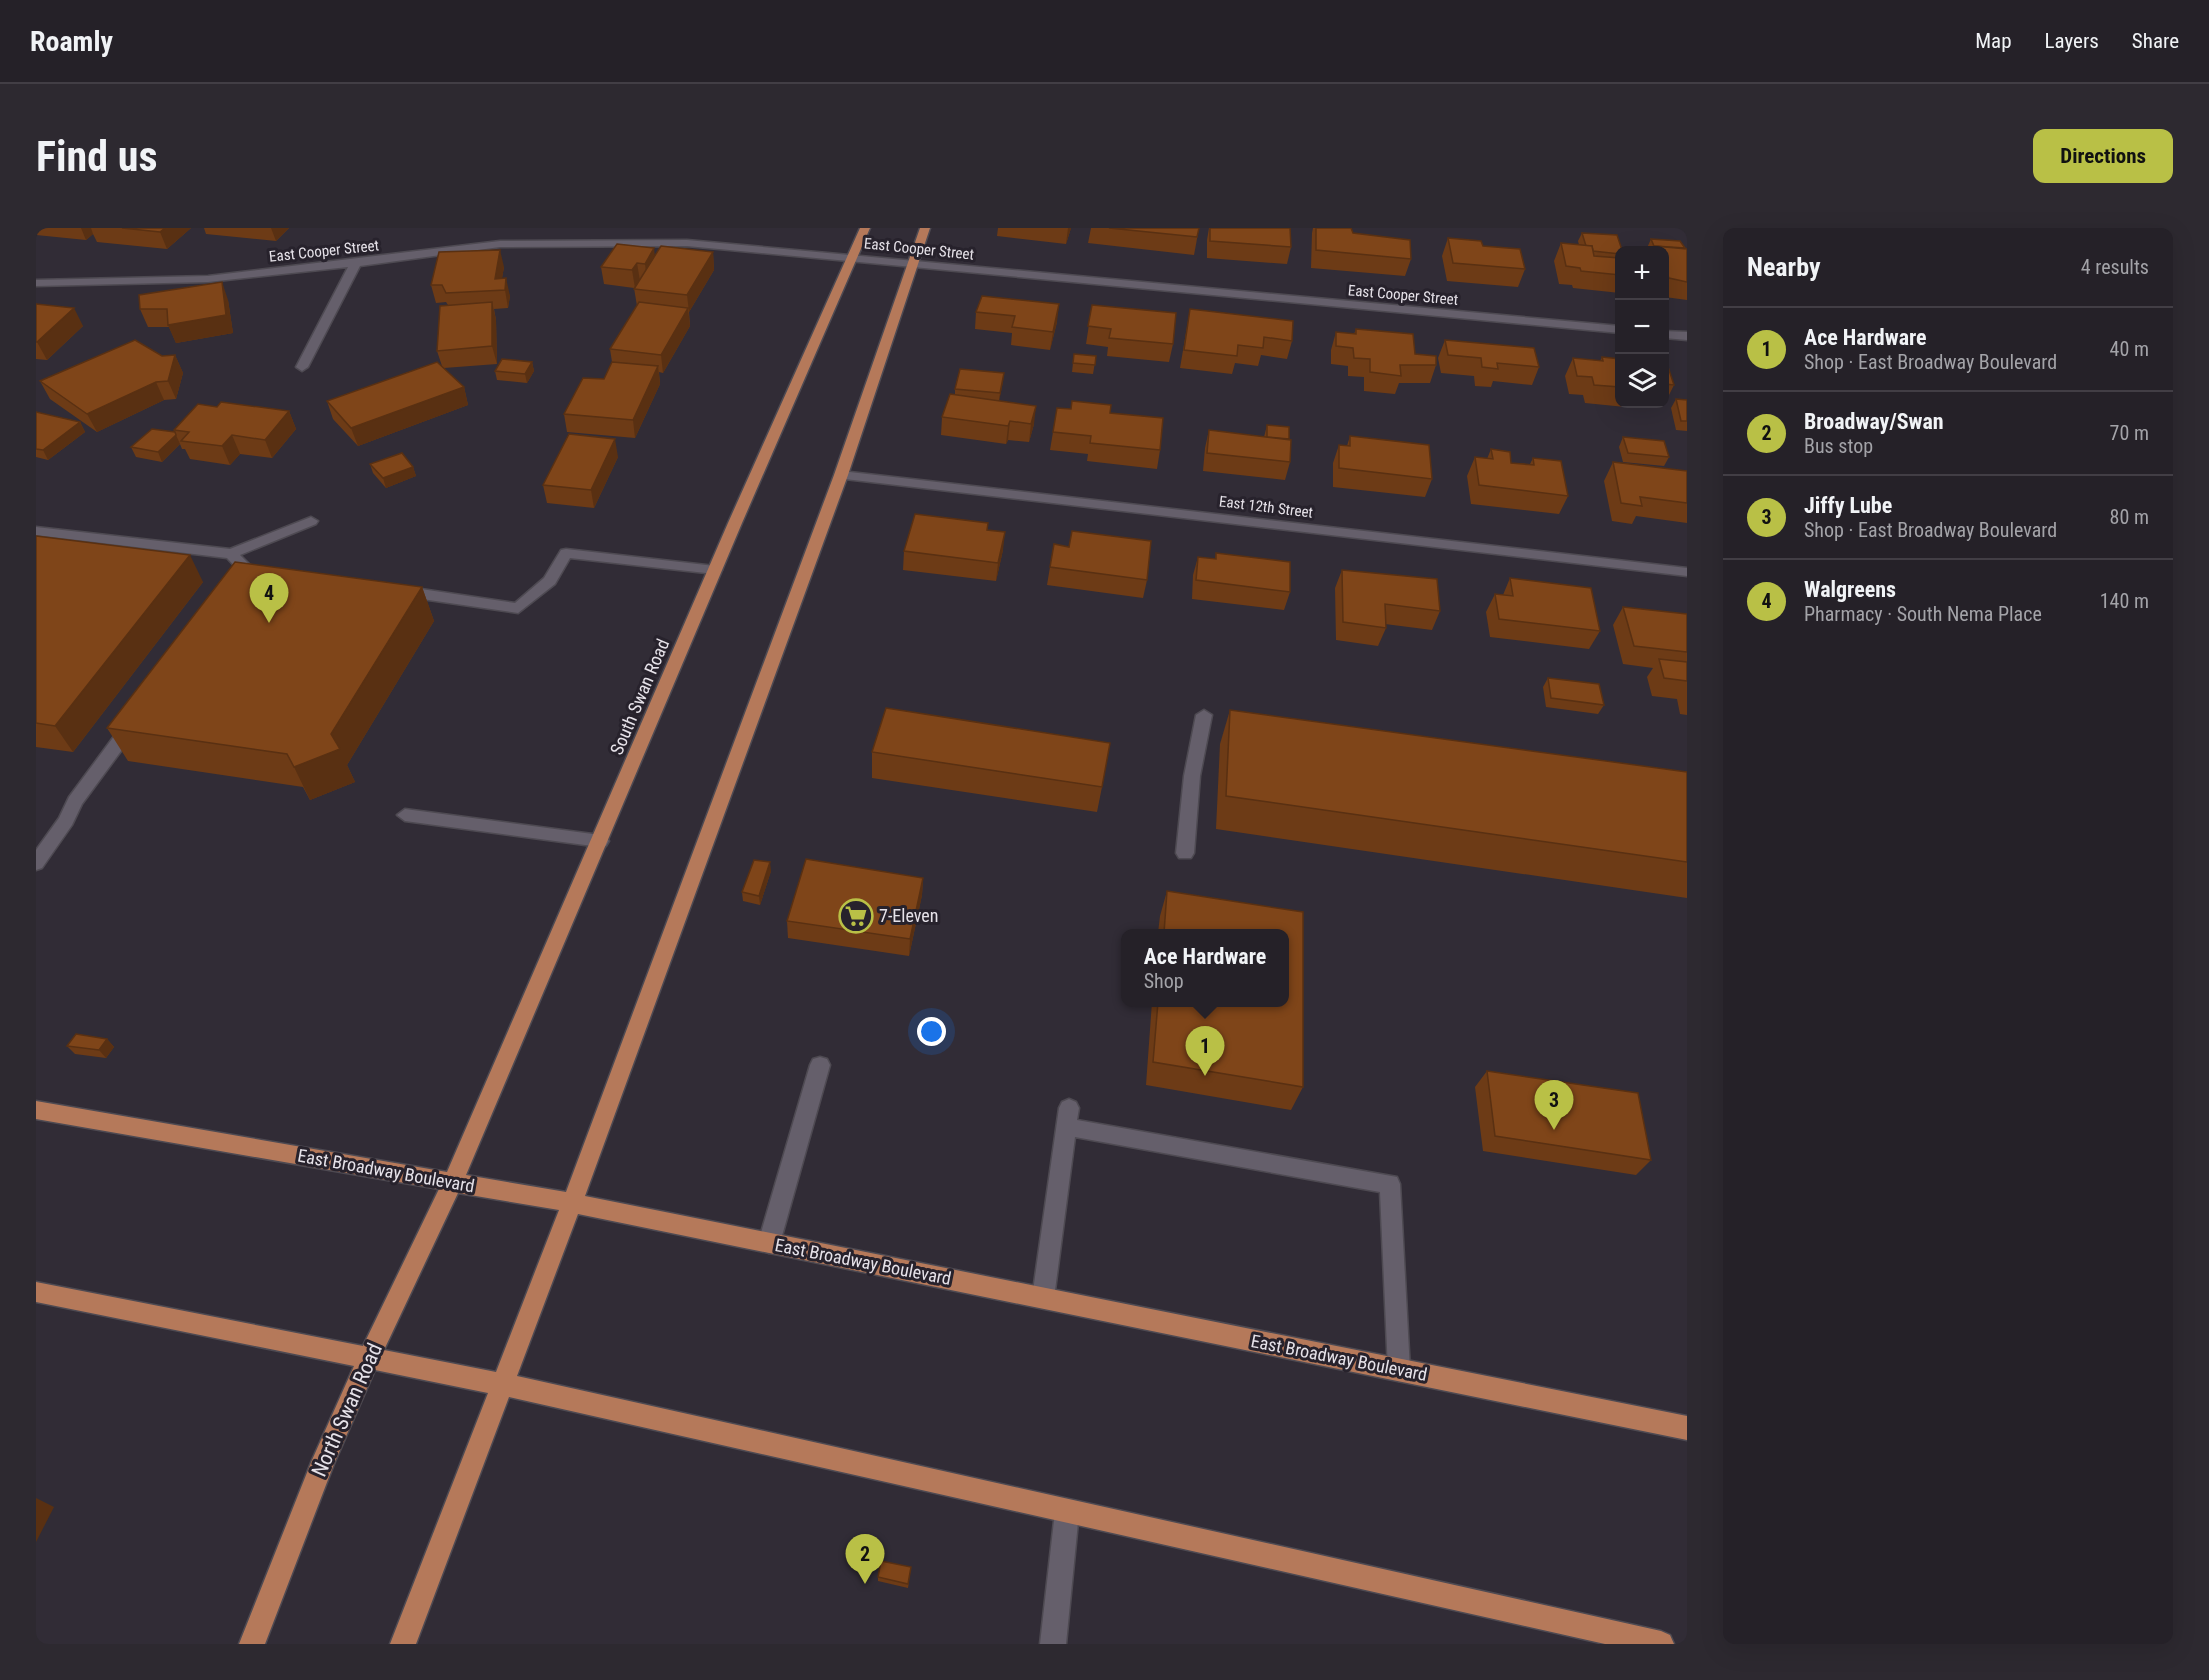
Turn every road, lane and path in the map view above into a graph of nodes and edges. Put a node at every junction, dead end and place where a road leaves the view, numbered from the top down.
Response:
1 (865, 228) edge
2 (925, 228) edge
3 (853, 258) junction
4 (356, 263) junction
5 (914, 264) junction
6 (36, 283) edge
7 (1615, 330) edge
8 (1669, 334) edge
9 (1687, 336) edge
10 (302, 367) dead end
11 (842, 475) junction
12 (311, 521) dead end
13 (36, 531) edge
14 (231, 554) junction
15 (715, 570) junction
16 (1687, 572) edge
17 (281, 574) edge
18 (389, 595) edge
19 (138, 715) edge
20 (1204, 715) dead end
21 (405, 815) dead end
22 (600, 841) junction
23 (1185, 853) dead end
24 (36, 863) edge
25 (820, 1065) dead end
26 (36, 1110) edge
27 (453, 1182) junction
28 (572, 1203) junction
29 (769, 1243) junction
30 (36, 1292) edge
31 (1043, 1298) junction
32 (370, 1356) junction
33 (1399, 1370) junction
34 (501, 1384) junction
35 (1687, 1428) edge
36 (1067, 1512) junction
37 (252, 1644) edge
38 (403, 1644) edge
39 (1053, 1644) edge
40 (1661, 1644) edge

1 - 3 main road, South Swan Road
2 - 5 main road
3 - 4 street, East Cooper Street
3 - 5 street, East Cooper Street
3 - 15 main road, South Swan Road
4 - 6 street, East Cooper Street
4 - 10 street
5 - 7 street, East Cooper Street
5 - 11 main road
8 - 9 street
11 - 16 street, East 12th Street
11 - 28 main road
12 - 14 street
13 - 14 street
14 - 17 street
15 - 18 street
15 - 22 main road, South Swan Road
19 - 24 street
20 - 23 street
21 - 22 street
22 - 27 main road, South Swan Road
25 - 29 street
26 - 27 main road, East Broadway Boulevard
27 - 28 main road, East Broadway Boulevard
27 - 32 main road, North Swan Road
28 - 29 main road, East Broadway Boulevard
28 - 34 main road
29 - 31 main road, East Broadway Boulevard
30 - 32 main road
31 - 33 main road, East Broadway Boulevard
31 - 33 street
32 - 34 main road
32 - 37 main road, North Swan Road
33 - 35 main road, East Broadway Boulevard
34 - 36 main road
34 - 38 main road
36 - 39 street
36 - 40 main road

